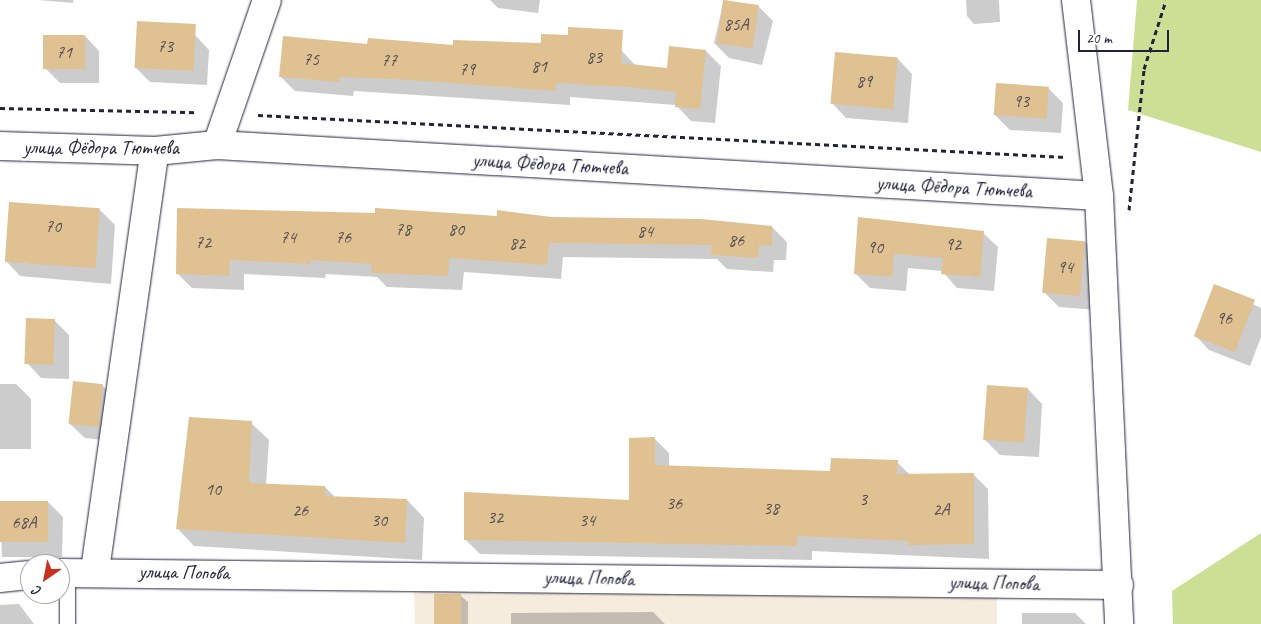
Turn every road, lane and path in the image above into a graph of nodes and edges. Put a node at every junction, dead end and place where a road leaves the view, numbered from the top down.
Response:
1 (267, 0) edge
2 (1076, 0) edge
3 (1166, 0) edge
4 (0, 108) edge
5 (228, 113) junction
6 (217, 145) junction
7 (0, 146) edge
8 (155, 151) junction
9 (1069, 157) dead end
10 (1100, 204) junction
11 (95, 570) junction
12 (70, 572) edge
13 (20, 577) edge
14 (0, 578) edge
15 (1119, 585) junction
16 (65, 604) edge
17 (67, 624) edge
18 (1119, 624) edge

1 - 5 street
2 - 10 street
3 - 10 path
4 - 5 path
5 - 6 street
5 - 9 path
6 - 8 street, улица Фёдора Тютчева
6 - 10 street, улица Фёдора Тютчева
7 - 8 street, улица Фёдора Тютчева
8 - 11 street
10 - 15 street
11 - 12 street, улица Попова
11 - 15 street, улица Попова
13 - 14 street
15 - 18 street
16 - 17 lane

